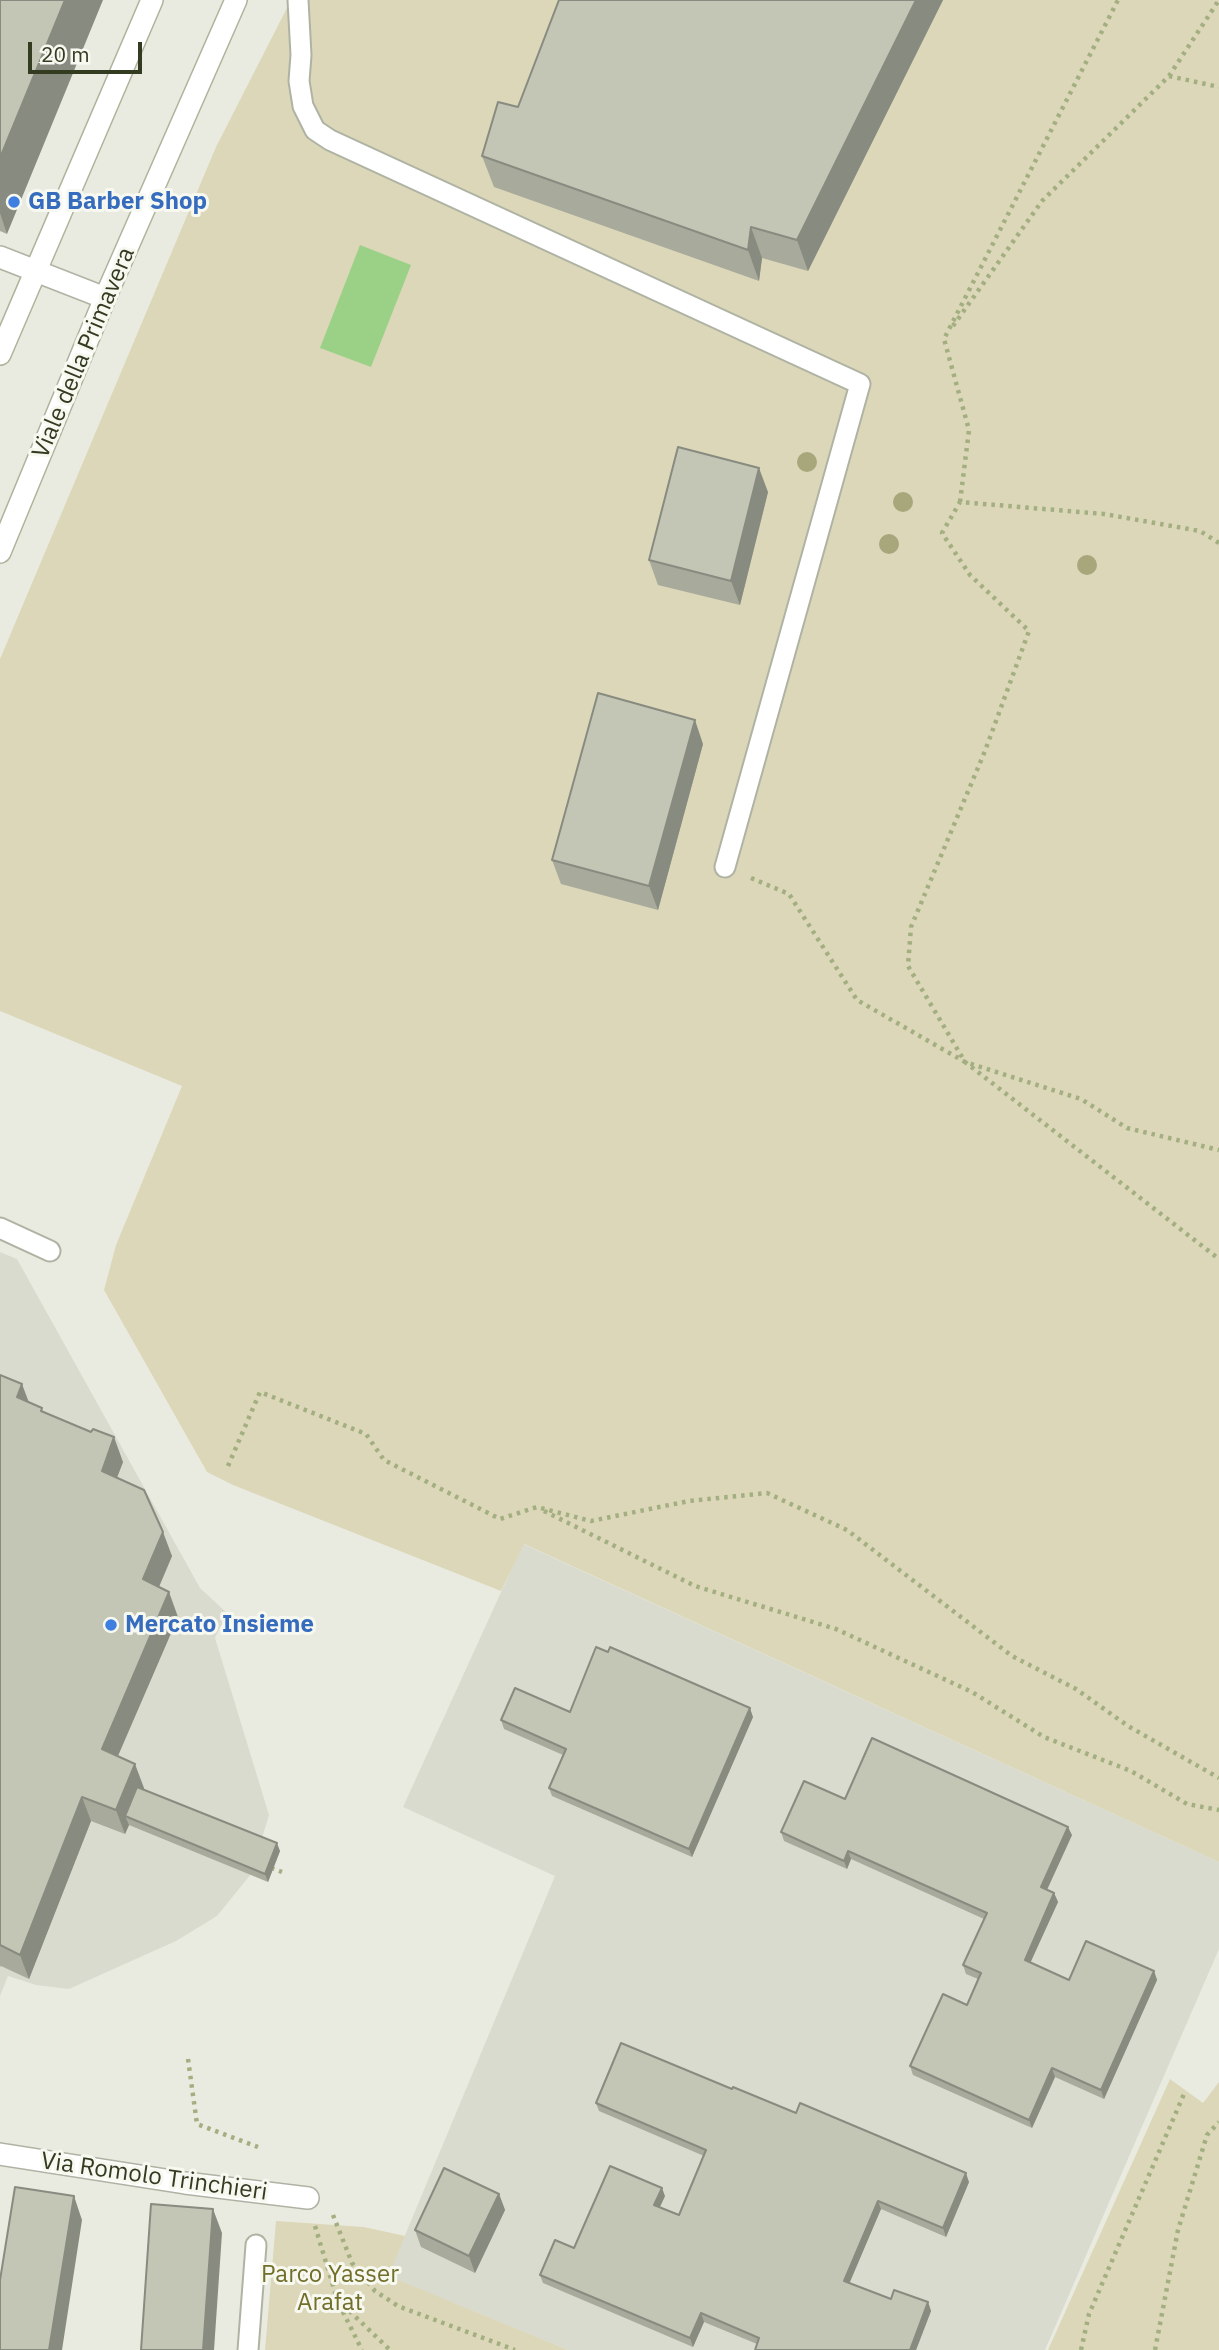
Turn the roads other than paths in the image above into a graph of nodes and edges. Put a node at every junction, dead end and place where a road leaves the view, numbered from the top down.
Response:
1 (152, 0) edge
2 (236, 0) edge
3 (298, 0) edge
4 (0, 257) edge
5 (36, 272) junction
6 (105, 298) junction
7 (0, 354) edge
8 (0, 552) edge
9 (725, 867) road end
10 (0, 1228) edge
11 (51, 1251) dead end
12 (0, 2154) edge
13 (308, 2198) dead end
14 (256, 2245) dead end
15 (248, 2350) edge

1 - 5 main road
2 - 6 main road, Viale della Primavera
3 - 9 lane
4 - 5 main road
5 - 6 main road
5 - 7 main road
6 - 8 main road, Viale della Primavera
10 - 11 lane
12 - 13 main road, Via Romolo Trinchieri
14 - 15 lane

